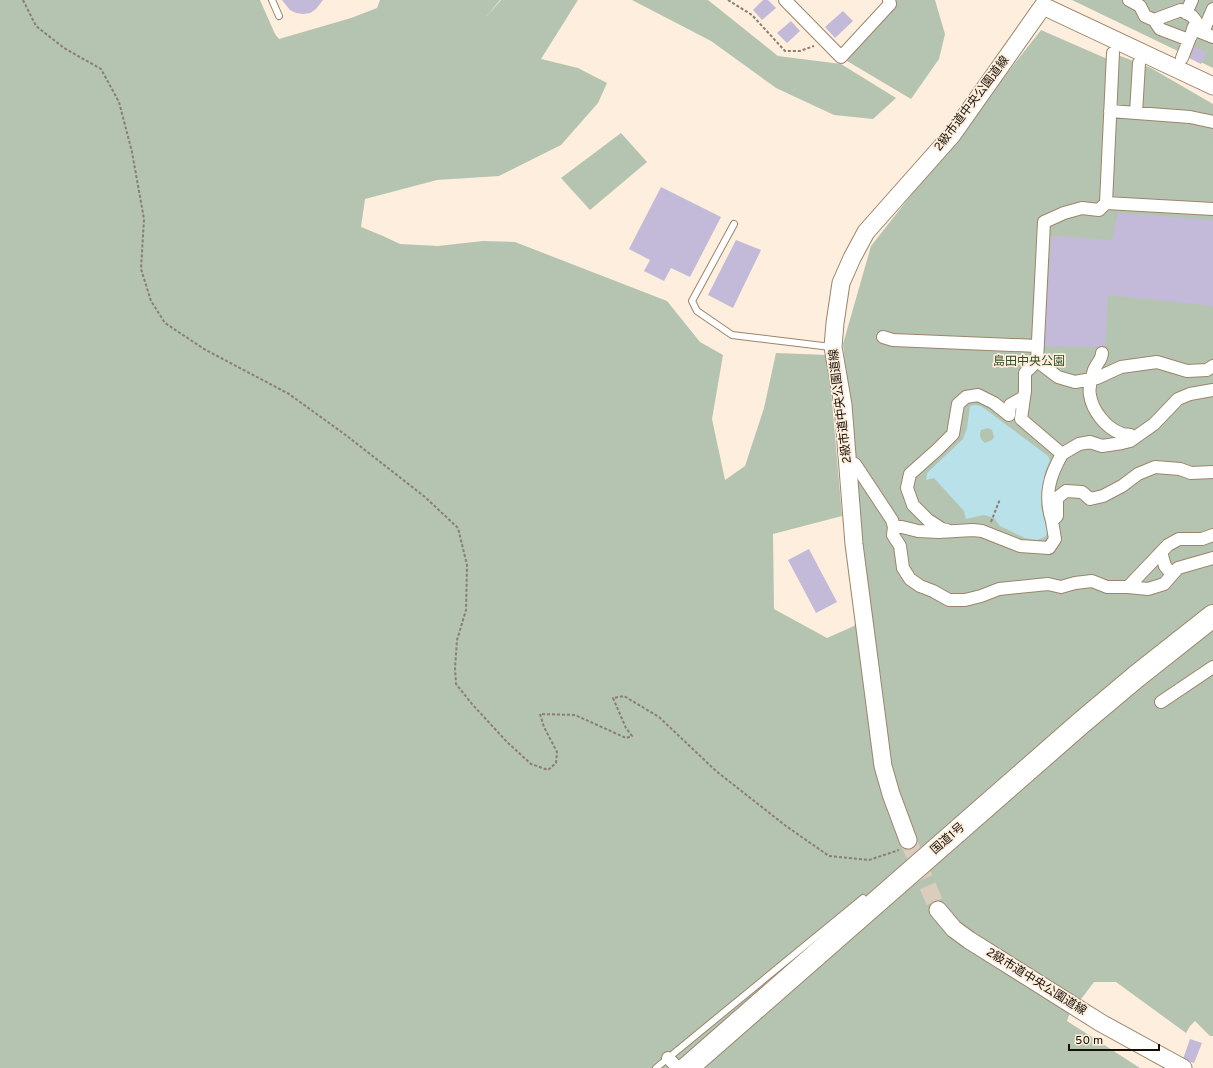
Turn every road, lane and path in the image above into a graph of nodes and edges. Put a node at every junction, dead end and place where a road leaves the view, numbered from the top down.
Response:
1 (23, 0) edge
2 (272, 0) edge
3 (728, 0) edge
4 (785, 0) edge
5 (889, 0) edge
6 (1129, 0) edge
7 (1192, 0) edge
8 (1209, 0) edge
9 (1042, 2) edge
10 (1213, 2) edge
11 (1142, 3) edge
12 (1213, 9) edge
13 (1186, 13) junction
14 (278, 16) dead end
15 (1154, 20) junction
16 (1206, 32) edge
17 (1189, 40) junction
18 (827, 43) junction
19 (1113, 54) dead end
20 (1182, 58) dead end
21 (1139, 63) dead end
22 (1213, 86) edge
23 (1110, 111) junction
24 (1136, 113) junction
25 (1213, 122) edge
26 (1106, 203) junction
27 (1213, 209) edge
28 (734, 224) dead end
29 (883, 336) dead end
30 (1038, 346) junction
31 (833, 347) junction
32 (1102, 353) dead end
33 (1037, 361) junction
34 (1213, 366) edge
35 (1092, 379) junction
36 (1213, 390) edge
37 (1024, 397) junction
38 (1009, 415) junction
39 (1021, 419) junction
40 (1133, 439) junction
41 (1062, 454) junction
42 (855, 464) dead end
43 (1213, 472) edge
44 (1000, 499) dead end
45 (1052, 521) junction
46 (894, 527) junction
47 (988, 528) dead end
48 (955, 531) junction
49 (1213, 535) edge
50 (1161, 552) junction
51 (1213, 558) edge
52 (1172, 575) junction
53 (1128, 587) junction
54 (1213, 616) edge
55 (1213, 667) edge
56 (1161, 702) dead end
57 (906, 844) joint
58 (863, 898) dead end
59 (938, 910) tunnel mouth
60 (678, 1063) edge
61 (656, 1068) edge
62 (678, 1068) edge
63 (1183, 1068) edge

1 - 57 path
2 - 14 lane
3 - 18 path
4 - 18 street
5 - 18 street
6 - 11 street
7 - 13 street
8 - 10 street
9 - 22 street, 2級市道中央公園道線
9 - 31 street, 2級市道中央公園道線
11 - 15 street
12 - 16 street
13 - 15 street
13 - 16 street
15 - 17 street
16 - 17 street
17 - 20 street
19 - 23 street
21 - 24 street
23 - 24 street
23 - 26 street
24 - 25 street
26 - 27 street
26 - 30 street
28 - 31 lane
29 - 30 street
30 - 33 street
31 - 57 street, 2級市道中央公園道線
32 - 35 street
33 - 35 street
33 - 37 street
34 - 35 street
35 - 40 street
36 - 40 street
37 - 38 street
37 - 39 street
38 - 39 street
38 - 48 street
39 - 41 street
40 - 41 street
41 - 45 street
42 - 46 street
43 - 45 street
44 - 47 path
45 - 48 street
46 - 48 street
46 - 53 street
49 - 50 street
50 - 52 street
50 - 53 street
51 - 52 street
52 - 53 street
54 - 60 highway, 国道1号
55 - 56 street
58 - 60 lane
59 - 63 street, 2級市道中央公園道線
60 - 61 lane
60 - 62 street

